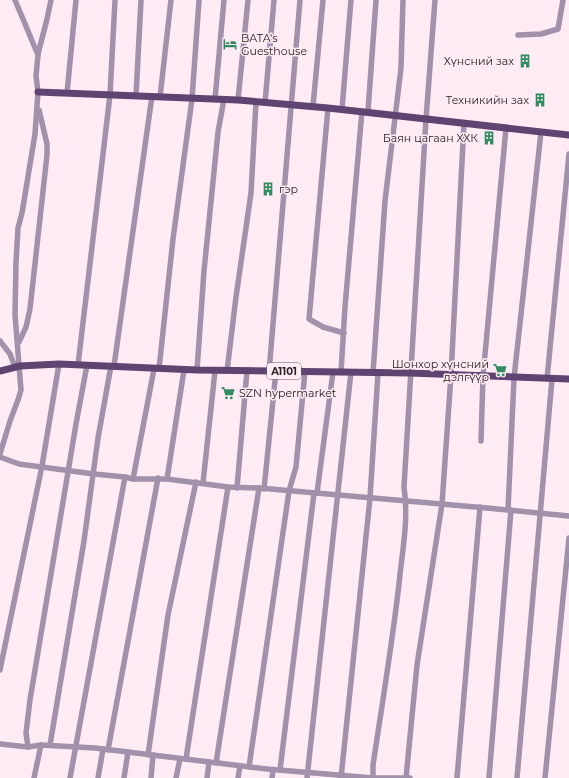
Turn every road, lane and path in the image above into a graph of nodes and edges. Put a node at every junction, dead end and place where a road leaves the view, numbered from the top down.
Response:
1 (15, 0) edge
2 (51, 0) edge
3 (76, 0) edge
4 (115, 0) edge
5 (141, 0) edge
6 (171, 0) edge
7 (199, 0) edge
8 (224, 0) edge
9 (248, 0) edge
10 (274, 0) edge
11 (300, 0) edge
12 (323, 0) edge
13 (351, 0) edge
14 (376, 0) edge
15 (403, 0) edge
16 (435, 0) edge
17 (563, 0) edge
18 (518, 35) dead end
19 (38, 55) junction
20 (38, 92) junction
21 (68, 93) junction
22 (110, 95) junction
23 (136, 96) junction
24 (152, 96) junction
25 (160, 97) junction
26 (192, 99) junction
27 (215, 99) junction
28 (224, 100) junction
29 (238, 100) junction
30 (256, 102) junction
31 (264, 103) junction
32 (291, 106) junction
33 (313, 106) junction
34 (38, 107) junction
35 (328, 108) junction
36 (342, 109) junction
37 (365, 111) junction
38 (396, 114) junction
39 (426, 119) junction
40 (464, 123) junction
41 (506, 128) junction
42 (542, 132) junction
43 (569, 135) edge
44 (569, 154) edge
45 (344, 333) junction
46 (0, 341) edge
47 (18, 346) junction
48 (59, 364) junction
49 (78, 365) junction
50 (87, 366) junction
51 (112, 366) junction
52 (18, 367) junction
53 (157, 369) junction
54 (184, 370) junction
55 (197, 370) junction
56 (305, 370) junction
57 (0, 371) edge
58 (215, 371) junction
59 (227, 371) junction
60 (247, 371) junction
61 (272, 371) junction
62 (333, 372) junction
63 (341, 372) junction
64 (351, 372) junction
65 (410, 372) junction
66 (376, 373) junction
67 (451, 375) junction
68 (483, 376) junction
69 (514, 378) junction
70 (549, 379) junction
71 (569, 379) edge
72 (481, 441) dead end
73 (0, 454) edge
74 (0, 457) edge
75 (42, 466) junction
76 (68, 471) junction
77 (94, 474) junction
78 (125, 477) junction
79 (158, 478) junction
80 (133, 479) junction
81 (167, 479) junction
82 (196, 482) junction
83 (203, 483) junction
84 (228, 487) junction
85 (237, 488) junction
86 (262, 489) junction
87 (289, 491) junction
88 (316, 493) junction
89 (337, 495) junction
90 (370, 498) junction
91 (406, 501) junction
92 (442, 504) junction
93 (480, 507) junction
94 (510, 510) junction
95 (540, 513) junction
96 (569, 516) edge
97 (569, 538) edge
98 (0, 670) edge
99 (0, 744) edge
100 (41, 745) junction
101 (50, 745) junction
102 (28, 747) junction
103 (75, 747) junction
104 (106, 749) junction
105 (128, 752) junction
106 (151, 755) junction
107 (183, 759) junction
108 (209, 762) junction
109 (216, 763) junction
110 (240, 766) junction
111 (249, 767) junction
112 (273, 770) junction
113 (280, 770) junction
114 (308, 775) edge
115 (342, 777) edge
116 (34, 778) edge
117 (70, 778) edge
118 (98, 778) edge
119 (124, 778) edge
120 (151, 778) edge
121 (176, 778) edge
122 (207, 778) edge
123 (238, 778) edge
124 (272, 778) edge
125 (373, 778) edge
126 (406, 778) edge
127 (410, 778) edge
128 (456, 778) edge
129 (489, 778) edge
130 (517, 778) edge
131 (546, 778) edge

1 - 19 street
2 - 19 street
3 - 21 street
4 - 22 street
5 - 23 street
6 - 25 street
7 - 26 street
8 - 27 street
9 - 29 street
10 - 31 street
11 - 32 street
12 - 33 street
13 - 36 street
14 - 37 street
15 - 38 street
16 - 39 street
17 - 18 street
19 - 20 street
20 - 21 main road
20 - 34 street
21 - 22 main road
22 - 23 main road
22 - 49 street
23 - 24 main road
24 - 25 main road
24 - 51 street
25 - 26 main road
26 - 27 main road
26 - 53 street
27 - 28 main road
28 - 29 main road
28 - 55 street
29 - 30 main road
30 - 31 main road
30 - 59 street
31 - 32 main road
32 - 33 main road
32 - 61 street
33 - 35 main road
34 - 47 street
34 - 47 street
35 - 36 main road
35 - 45 street
36 - 37 main road
37 - 38 main road
37 - 45 street
38 - 39 main road
38 - 66 street
39 - 40 main road
39 - 65 street
40 - 41 main road
40 - 67 street
41 - 42 main road
41 - 68 street
42 - 43 main road
42 - 69 street
44 - 70 street
45 - 63 street
46 - 52 street
47 - 52 street
48 - 49 main road, A1101
48 - 52 main road, A1101
48 - 75 street
49 - 50 main road, A1101
50 - 51 main road, A1101
50 - 76 street
51 - 53 main road, A1101
51 - 77 street
52 - 57 main road, A1101
52 - 73 street
53 - 54 main road, A1101
53 - 80 street
54 - 55 main road, A1101
54 - 81 street
55 - 58 main road, A1101
56 - 61 main road, A1101
56 - 62 main road, A1101
56 - 87 street
58 - 59 main road, A1101
58 - 83 street
59 - 60 main road, A1101
60 - 61 main road, A1101
60 - 85 street
61 - 86 street
62 - 63 main road, A1101
62 - 88 street
63 - 64 main road, A1101
64 - 66 main road, A1101
64 - 89 street
65 - 66 main road, A1101
65 - 67 main road, A1101
65 - 91 street
66 - 90 street
67 - 68 main road, A1101
67 - 92 street
68 - 69 main road, A1101
68 - 72 street
69 - 70 main road, A1101
69 - 94 street
70 - 71 main road, A1101
70 - 95 street
74 - 75 street
75 - 76 street
75 - 98 street
76 - 77 street
76 - 102 street
77 - 78 street
77 - 101 street
78 - 80 street
78 - 103 street
79 - 80 street
79 - 81 street
79 - 104 street
81 - 82 street
82 - 83 street
82 - 106 street
83 - 84 street
84 - 85 street
84 - 107 street
85 - 86 street
86 - 87 street
86 - 109 street
87 - 88 street
87 - 111 street
88 - 89 street
88 - 113 street
89 - 90 street
89 - 114 street
90 - 91 street
90 - 115 street
91 - 92 street
91 - 125 street
92 - 93 street
92 - 126 street
93 - 94 street
93 - 128 street
94 - 95 street
94 - 129 street
95 - 96 street
95 - 130 street
97 - 131 street
99 - 102 street
100 - 101 street
100 - 102 street
100 - 116 street
101 - 103 street
103 - 104 street
103 - 117 street
104 - 105 street
104 - 118 street
105 - 106 street
105 - 119 street
106 - 107 street
106 - 120 street
107 - 108 street
107 - 121 street
108 - 109 street
108 - 122 street
109 - 110 street
110 - 111 street
110 - 123 street
111 - 112 street
112 - 113 street
112 - 124 street
113 - 114 street
114 - 115 street
115 - 125 street
125 - 126 street
126 - 127 street

